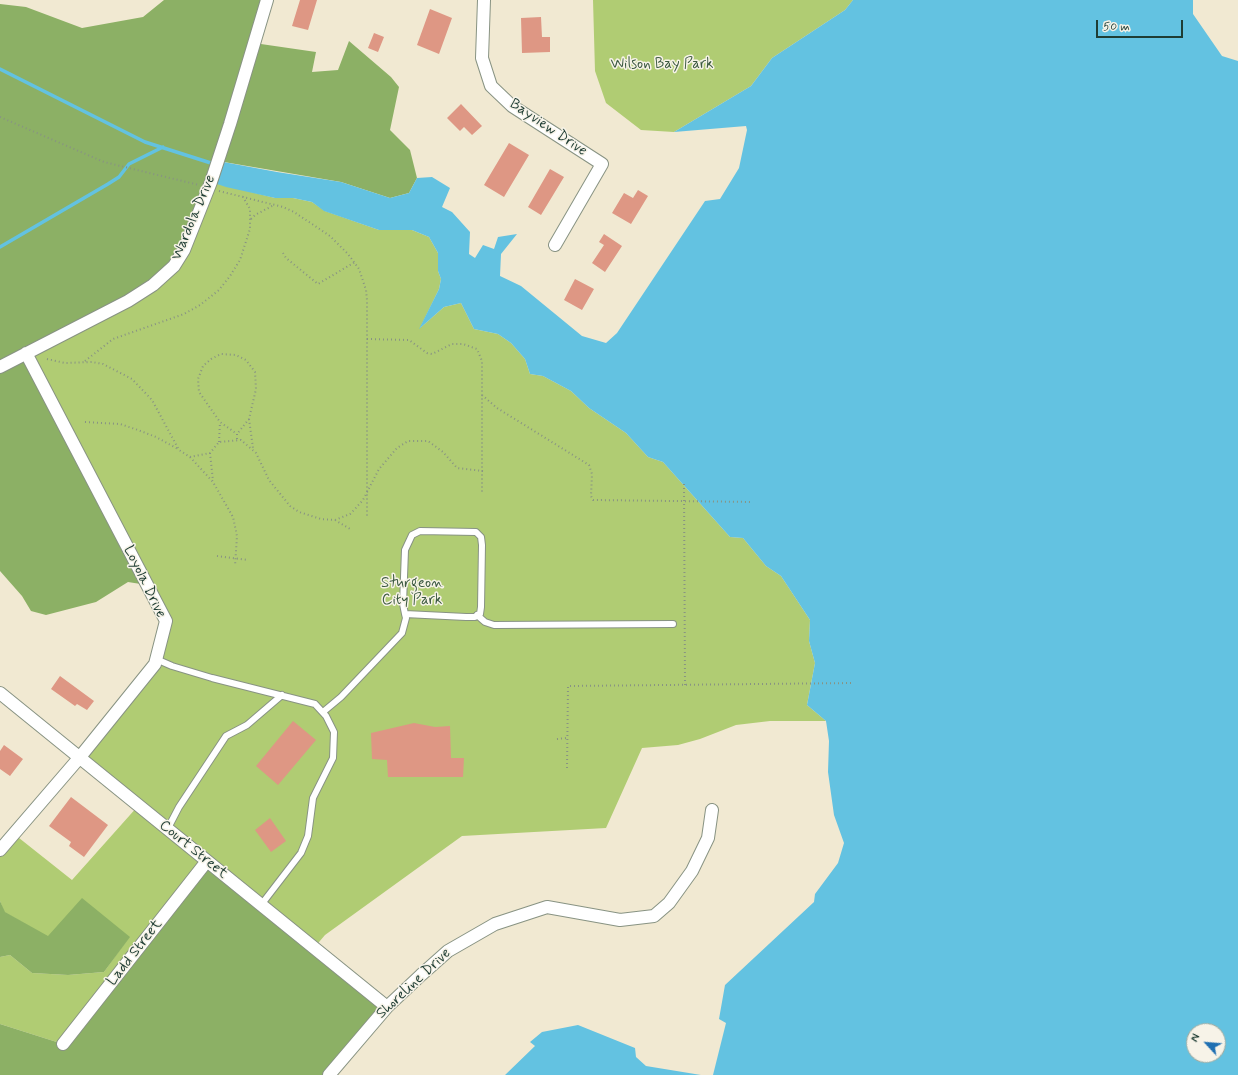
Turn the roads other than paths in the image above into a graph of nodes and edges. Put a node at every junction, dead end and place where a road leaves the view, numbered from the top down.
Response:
1 (267, 0) edge
2 (484, 0) edge
3 (555, 244) dead end
4 (26, 353) junction
5 (0, 367) edge
6 (405, 614) junction
7 (477, 615) junction
8 (673, 624) dead end
9 (156, 659) junction
10 (0, 693) edge
11 (282, 695) junction
12 (323, 712) junction
13 (80, 757) junction
14 (712, 810) dead end
15 (167, 830) junction
16 (0, 850) edge
17 (207, 861) junction
18 (261, 905) junction
19 (387, 1007) junction
20 (63, 1044) dead end
21 (329, 1075) edge

1 - 4 street, Wardola Drive
2 - 3 street, Bayview Drive
4 - 5 street, Wardola Drive
4 - 9 street, Loyola Drive
6 - 7 lane
6 - 7 lane
6 - 12 lane
7 - 8 lane
9 - 11 lane
9 - 13 street, Loyola Drive
10 - 13 street, Court Street
11 - 12 lane
11 - 15 lane
12 - 18 lane
13 - 15 street, Court Street
13 - 16 street, Loyola Drive
14 - 19 street, Shoreline Drive
15 - 17 street, Court Street
17 - 18 street, Court Street
17 - 20 street, Ladd Street
18 - 19 street, Court Street
19 - 21 street, Shoreline Drive

